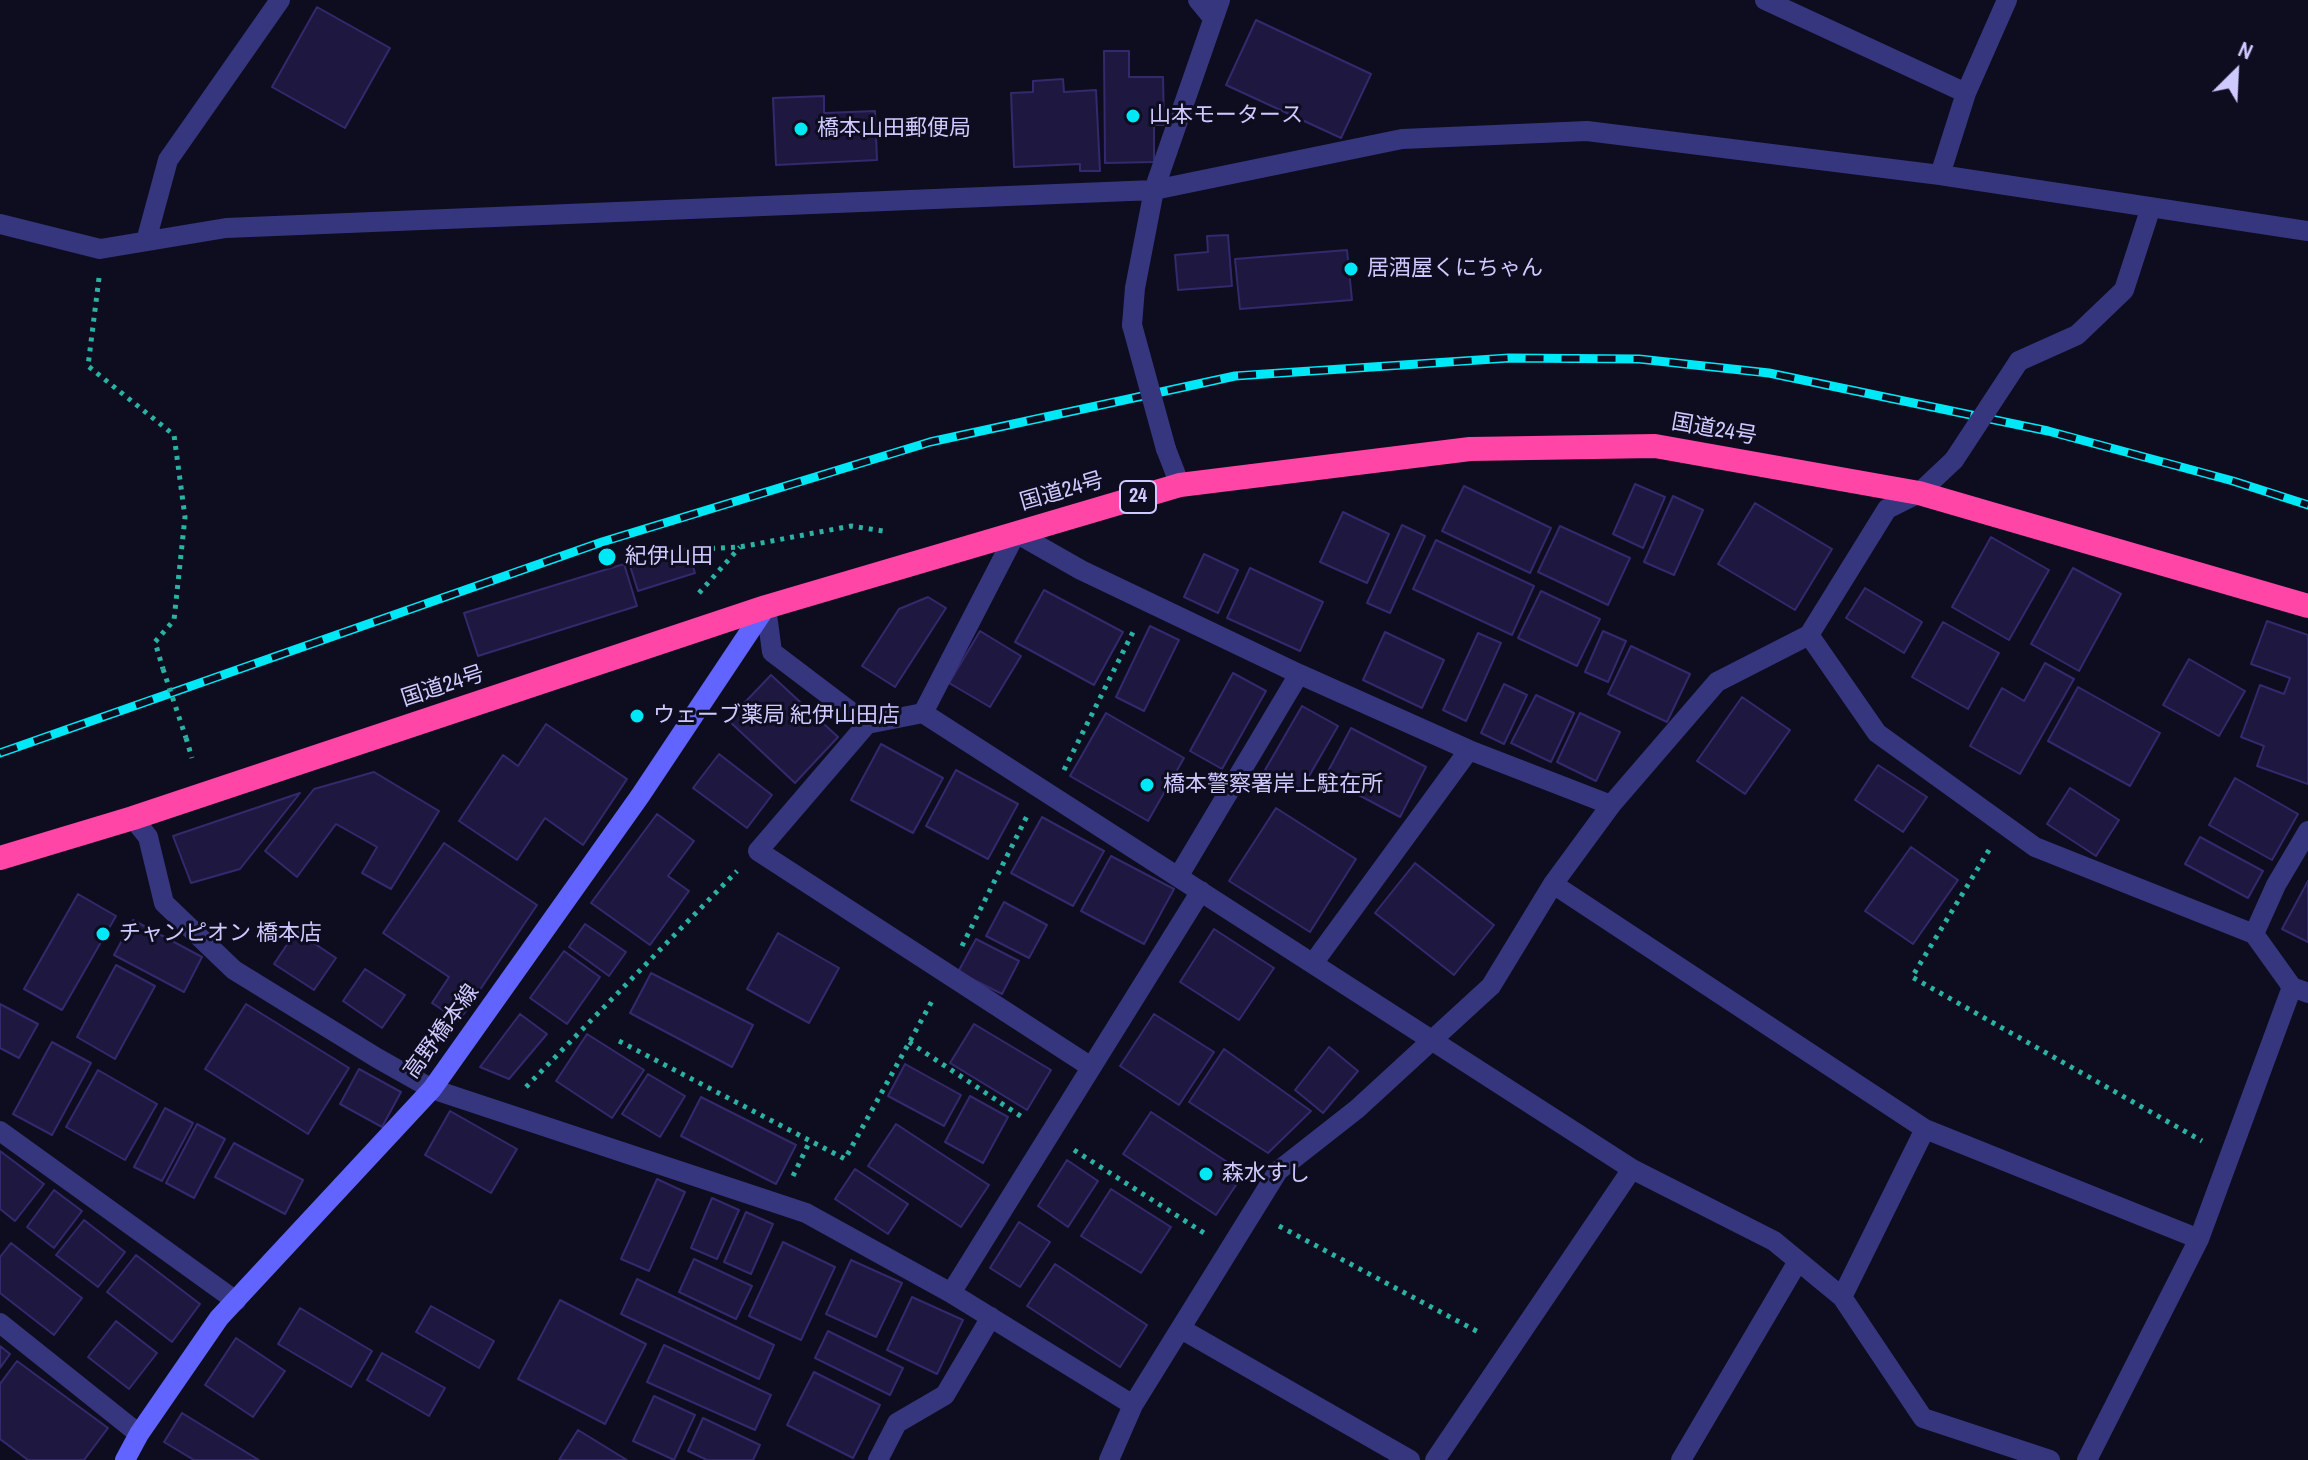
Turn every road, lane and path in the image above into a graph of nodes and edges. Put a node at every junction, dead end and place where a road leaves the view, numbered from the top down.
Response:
1 (280, 0) edge
2 (1198, 0) edge
3 (1765, 0) edge
4 (2007, 0) edge
5 (1216, 8) edge
6 (1966, 93) junction
7 (1940, 175) junction
8 (1154, 190) junction
9 (2151, 207) junction
10 (0, 224) edge
11 (2308, 231) edge
12 (146, 241) junction
13 (100, 249) junction
14 (1180, 485) junction
15 (1919, 493) junction
16 (883, 531) dead end
17 (1016, 533) junction
18 (740, 547) junction
19 (701, 549) dead end
20 (698, 593) dead end
21 (1148, 602) junction
22 (2308, 606) edge
23 (766, 607) junction
24 (1809, 635) junction
25 (1299, 674) junction
26 (923, 713) junction
27 (867, 724) junction
28 (1469, 750) junction
29 (192, 758) dead end
30 (1046, 792) junction
31 (1611, 805) junction
32 (133, 818) junction
33 (2004, 825) junction
34 (2308, 831) edge
35 (758, 851) junction
36 (0, 858) edge
37 (1178, 877) junction
38 (1553, 884) junction
39 (1201, 891) junction
40 (2254, 934) junction
41 (1314, 962) junction
42 (948, 974) junction
43 (2300, 990) edge
44 (1433, 1040) junction
45 (619, 1041) dead end
46 (1091, 1067) junction
47 (432, 1089) junction
48 (501, 1112) junction
49 (1925, 1129) junction
50 (0, 1131) edge
51 (810, 1141) junction
52 (2229, 1156) junction
53 (1632, 1169) junction
54 (779, 1204) junction
55 (1253, 1212) junction
56 (2199, 1239) junction
57 (1797, 1263) junction
58 (951, 1293) junction
59 (1842, 1297) junction
60 (236, 1301) junction
61 (991, 1317) junction
62 (0, 1323) edge
63 (1183, 1330) junction
64 (1510, 1349) junction
65 (1133, 1405) junction
66 (139, 1434) junction
67 (125, 1460) edge
68 (878, 1460) edge
69 (1109, 1460) edge
70 (1410, 1460) edge
71 (1435, 1460) edge
72 (1681, 1460) edge
73 (2050, 1460) edge
74 (2087, 1460) edge

1 - 12 street
2 - 5 street
3 - 6 street
4 - 6 street
5 - 8 street
6 - 7 street
7 - 8 street
7 - 9 street
8 - 12 street
8 - 14 street, bridge
9 - 11 street
9 - 15 street, bridge
10 - 13 street
12 - 13 street
13 - 29 path, bridge
14 - 15 highway, 国道24号 / 24
14 - 17 highway, 国道24号 / 24
15 - 22 highway, 国道24号 / 24
15 - 24 street
16 - 18 path
17 - 21 street
17 - 23 highway, 国道24号 / 24
17 - 26 street
18 - 19 path
18 - 20 path
21 - 25 street
21 - 30 path
23 - 27 street
23 - 32 highway, 国道24号 / 24
23 - 47 main road, 高野橋本線
24 - 31 street
24 - 33 street
25 - 28 street
25 - 37 street
26 - 27 street
26 - 30 street
27 - 35 street
28 - 31 street
28 - 41 street
30 - 37 street
30 - 42 path
31 - 38 street
32 - 36 highway, 国道24号 / 24
32 - 47 street
33 - 40 street
33 - 52 path
34 - 40 street
35 - 42 street
35 - 48 path
37 - 39 street
38 - 44 street
38 - 49 street
39 - 41 street
39 - 46 street
40 - 43 street
41 - 44 street
42 - 46 street
42 - 51 path
43 - 52 street
44 - 53 street
44 - 55 street
45 - 51 path
46 - 58 street
47 - 48 street
47 - 60 main road, 高野橋本線
48 - 54 street
49 - 56 street
49 - 59 street
50 - 60 street
51 - 54 path
52 - 56 street
53 - 57 street
53 - 64 street
54 - 58 street
55 - 63 street
55 - 64 path
56 - 74 street
57 - 59 street
57 - 72 street
58 - 61 street
59 - 73 street
60 - 66 main road, 高野橋本線
61 - 65 street
61 - 68 street
62 - 66 street
63 - 65 street
63 - 70 street
64 - 71 street
65 - 69 street
66 - 67 main road, 高野橋本線

